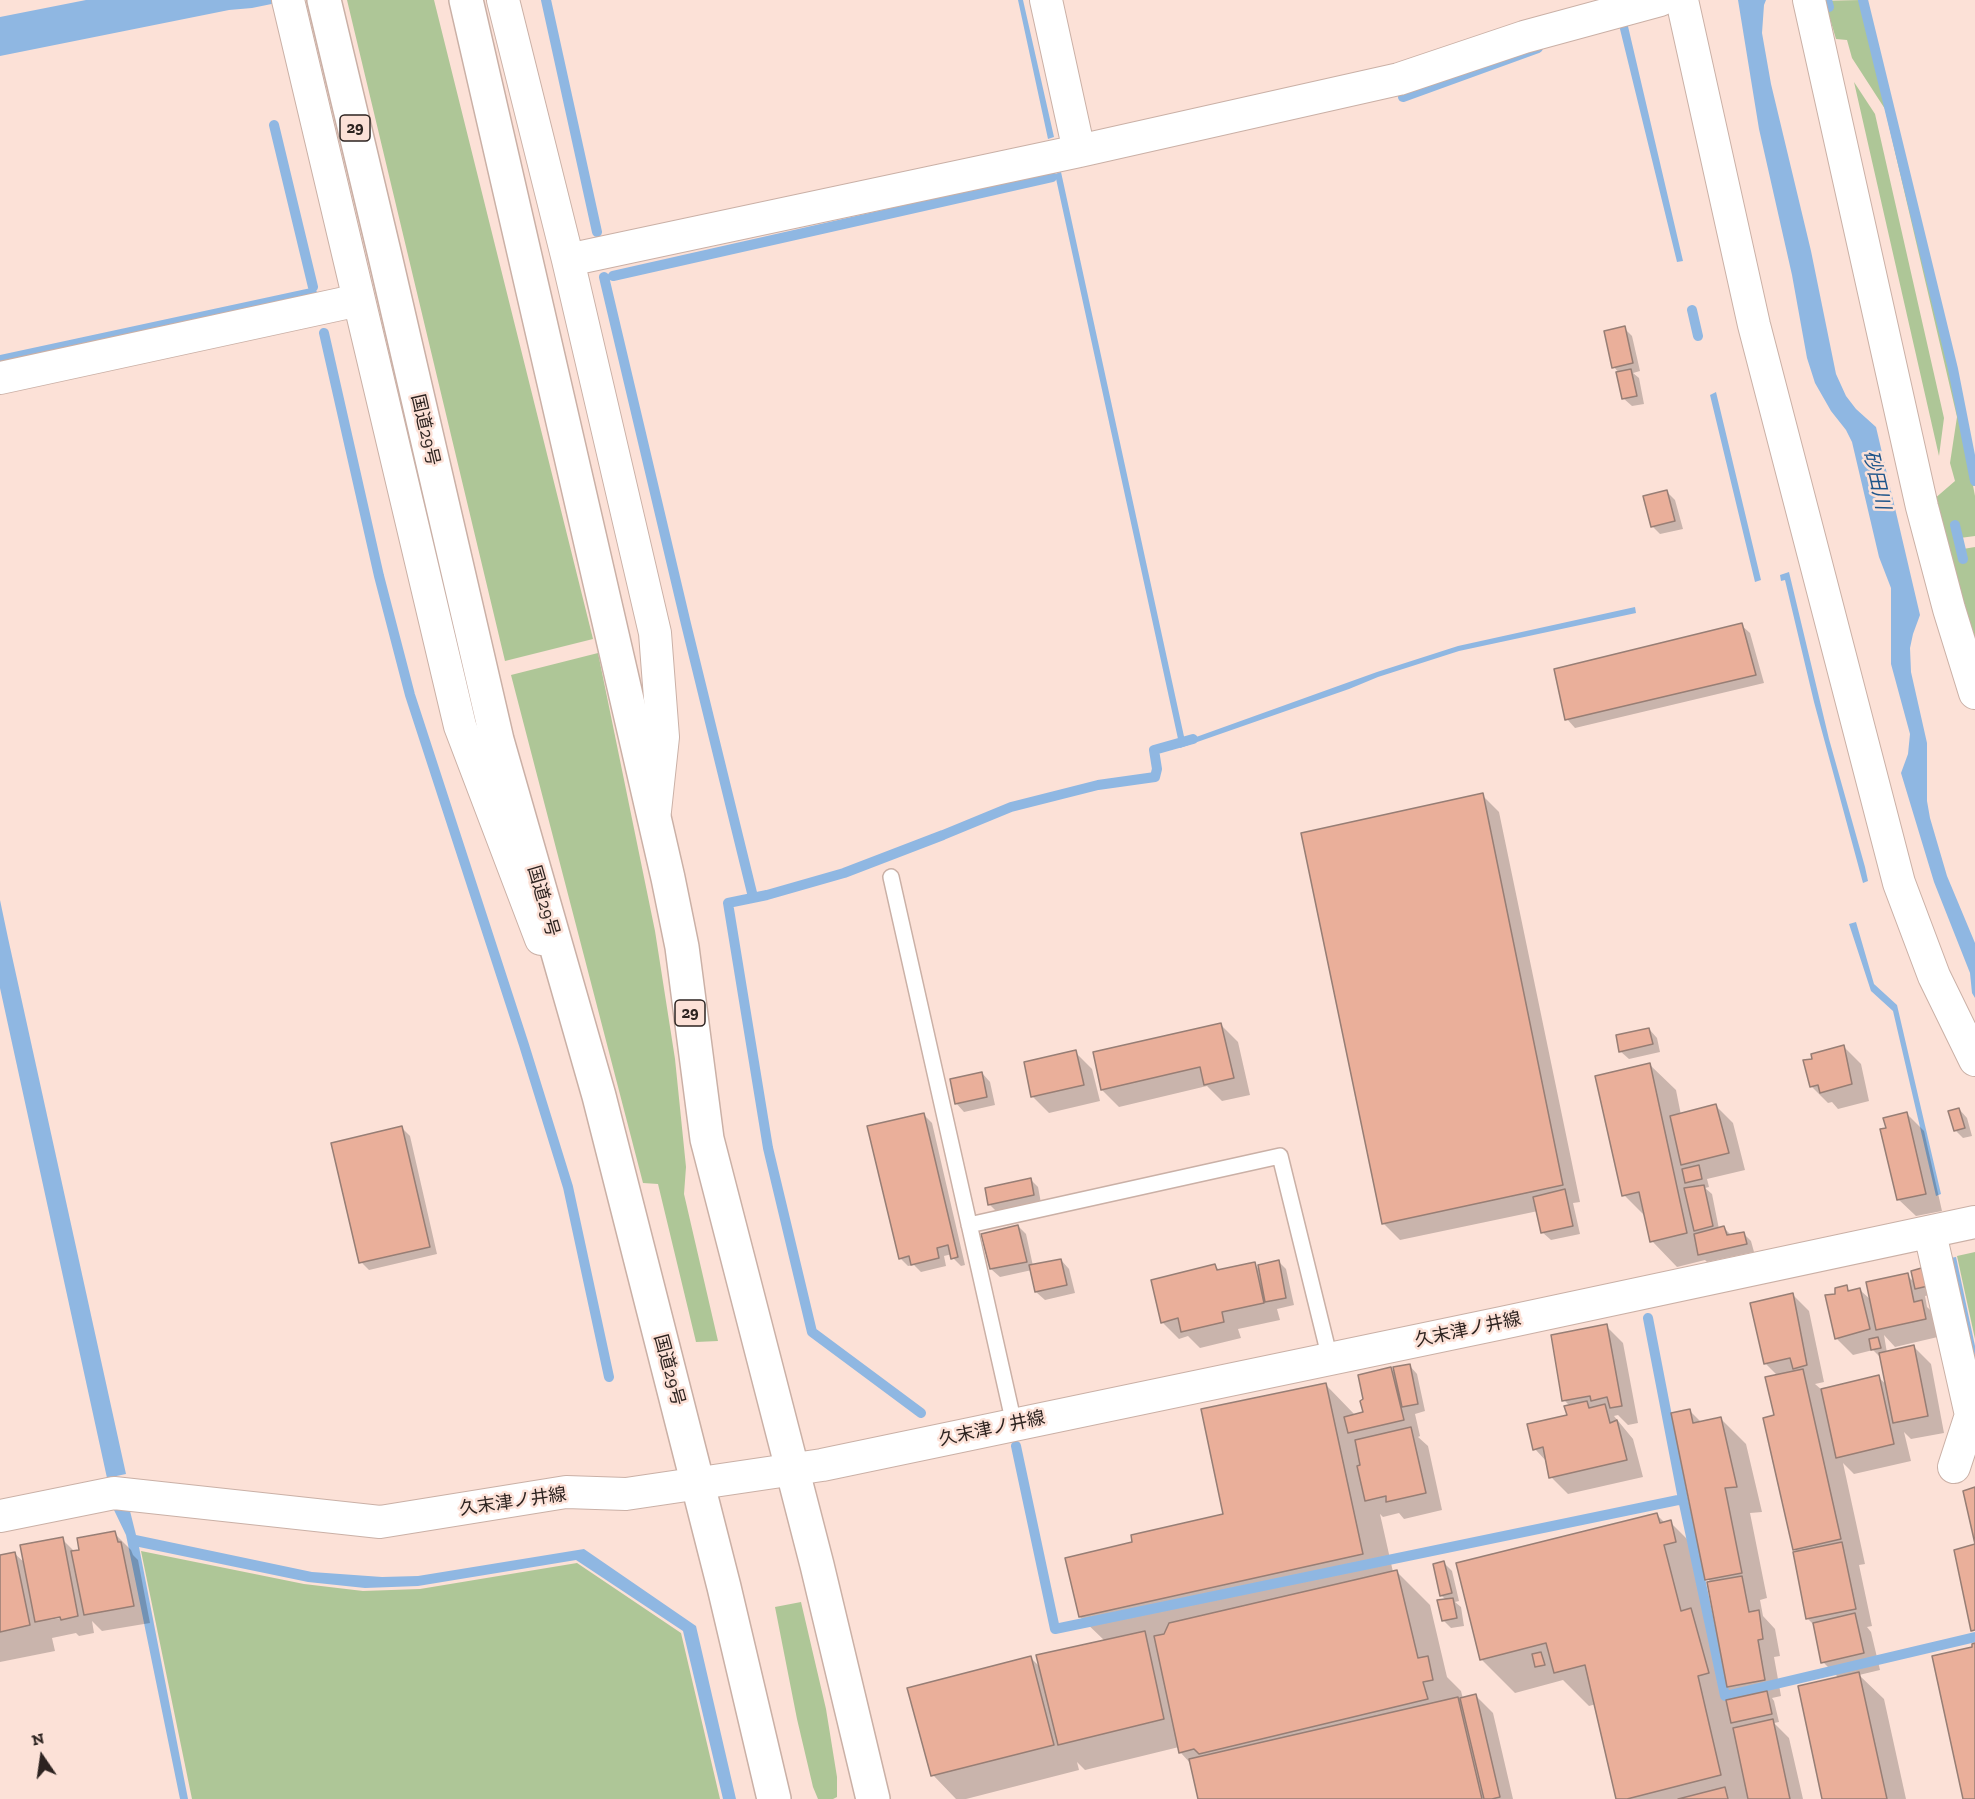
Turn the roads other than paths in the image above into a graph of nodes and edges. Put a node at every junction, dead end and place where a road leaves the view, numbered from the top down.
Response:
1 (324, 0) edge
2 (466, 0) edge
3 (502, 0) edge
4 (1046, 0) edge
5 (1660, 0) edge
6 (1682, 0) edge
7 (1809, 0) edge
8 (290, 8) edge
9 (1079, 151) junction
10 (568, 260) junction
11 (359, 300) junction
12 (0, 378) edge
13 (1975, 693) edge
14 (654, 816) junction
15 (891, 877) dead end
16 (1975, 1060) edge
17 (599, 1095) junction
18 (1975, 1222) edge
19 (969, 1225) junction
20 (1930, 1233) junction
21 (1330, 1359) junction
22 (1014, 1424) junction
23 (1954, 1467) dead end
24 (793, 1468) junction
25 (697, 1483) junction
26 (0, 1516) edge
27 (774, 1799) edge
28 (873, 1799) edge

1 - 17 highway, 国道29号 / 29
2 - 14 highway, 29
3 - 10 street
4 - 9 street
5 - 9 street
6 - 16 street
7 - 13 street
8 - 11 street
9 - 10 street
10 - 14 street
11 - 12 street
11 - 17 street
14 - 24 highway, 29
15 - 19 lane
17 - 25 highway, 国道29号 / 29
18 - 20 street, 久末津ノ井線
19 - 21 lane
19 - 22 lane
20 - 21 street, 久末津ノ井線
20 - 23 street
21 - 22 street, 久末津ノ井線
22 - 24 street, 久末津ノ井線
24 - 25 street, 久末津ノ井線
24 - 28 highway, 29
25 - 26 street, 久末津ノ井線
25 - 27 highway, 国道29号 / 29

